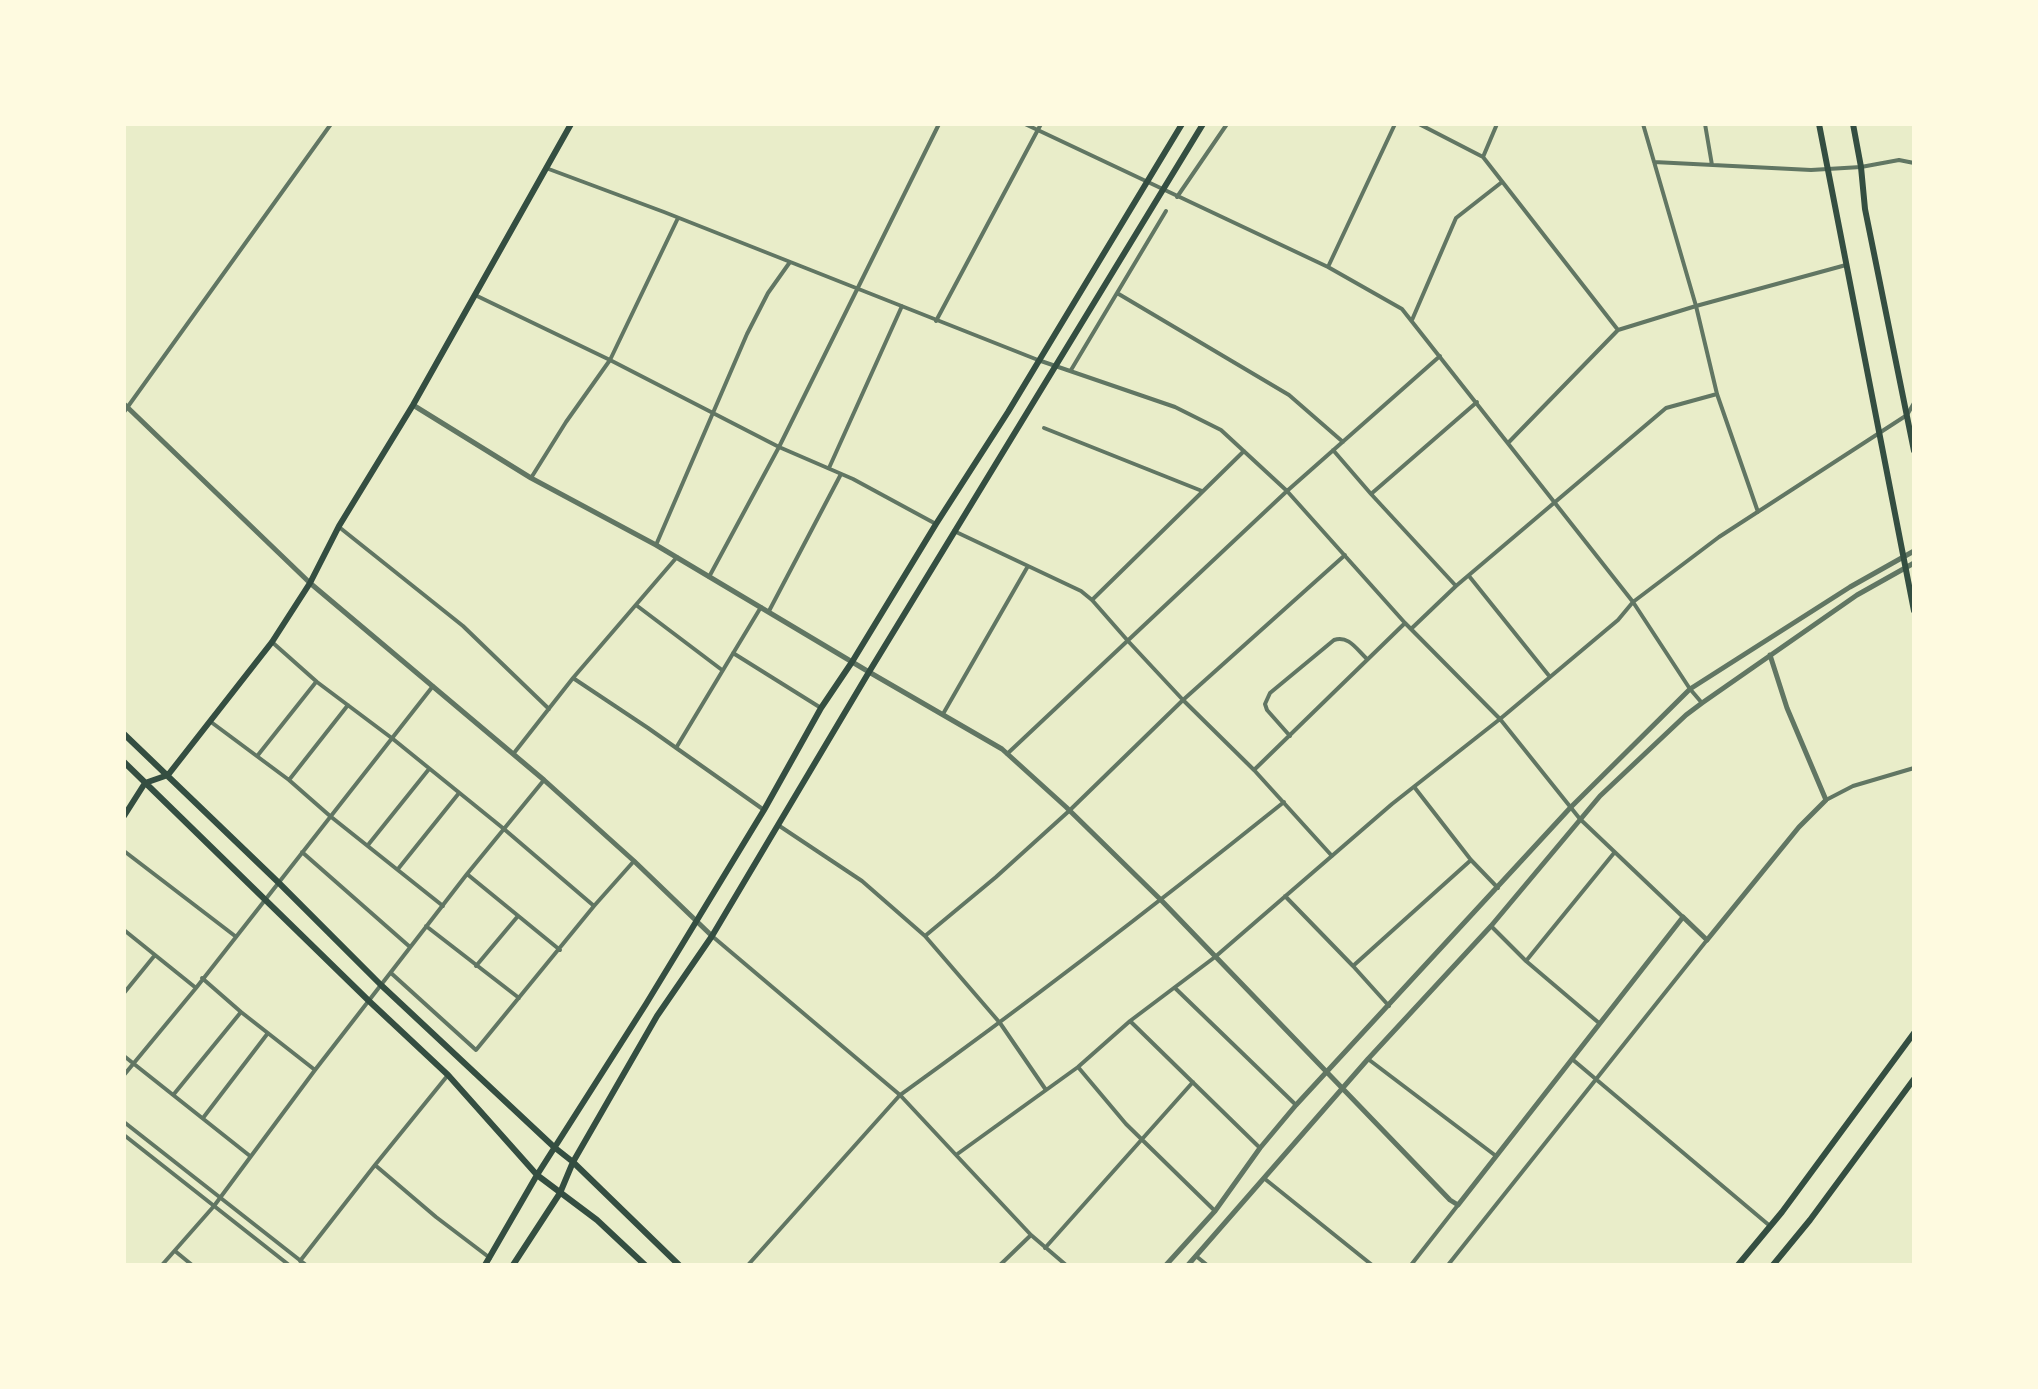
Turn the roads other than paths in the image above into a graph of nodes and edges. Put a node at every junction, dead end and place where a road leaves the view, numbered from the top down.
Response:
1 (331, 124) edge
2 (571, 124) edge
3 (939, 124) edge
4 (1025, 124) edge
5 (1182, 124) edge
6 (1203, 124) edge
7 (1227, 124) edge
8 (1395, 124) edge
9 (1419, 124) edge
10 (1497, 124) edge
11 (1643, 124) edge
12 (1705, 124) edge
13 (1819, 124) edge
14 (1853, 124) edge
15 (1039, 127) edge
16 (1483, 157) junction
17 (1653, 162) junction
18 (1914, 163) edge
19 (1712, 165) junction
20 (1861, 167) junction
21 (546, 168) junction
22 (1827, 169) junction
23 (1146, 181) junction
24 (1502, 182) junction
25 (1162, 190) junction
26 (1177, 197) junction
27 (1166, 211) dead end
28 (678, 218) junction
29 (790, 262) junction
30 (1846, 265) junction
31 (1328, 267) junction
32 (857, 288) junction
33 (1117, 293) junction
34 (475, 295) junction
35 (902, 306) junction
36 (1696, 306) junction
37 (1412, 320) junction
38 (936, 321) junction
39 (1618, 330) junction
40 (1440, 356) junction
41 (610, 360) junction
42 (1038, 360) junction
43 (1057, 365) junction
44 (1071, 370) junction
45 (1717, 394) junction
46 (1477, 402) junction
47 (1914, 403) edge
48 (413, 405) junction
49 (125, 408) edge
50 (714, 414) junction
51 (1907, 415) junction
52 (1044, 428) dead end
53 (1879, 433) junction
54 (1343, 442) junction
55 (1508, 442) junction
56 (779, 447) junction
57 (1333, 450) junction
58 (1244, 451) junction
59 (1914, 451) edge
60 (829, 468) junction
61 (841, 474) junction
62 (531, 478) junction
63 (1202, 491) junction
64 (1287, 491) junction
65 (1371, 494) junction
66 (1555, 502) junction
67 (1758, 512) junction
68 (936, 524) junction
69 (339, 526) junction
70 (954, 531) junction
71 (656, 545) junction
72 (1914, 551) edge
73 (1345, 555) junction
74 (677, 557) junction
75 (1902, 558) junction
76 (1914, 563) edge
77 (1028, 566) junction
78 (1905, 568) junction
79 (1469, 576) junction
80 (709, 577) junction
81 (310, 583) junction
82 (1456, 586) junction
83 (1092, 600) junction
84 (1633, 602) junction
85 (636, 605) junction
86 (761, 607) junction
87 (769, 611) junction
88 (1914, 611) edge
89 (1405, 623) junction
90 (1411, 629) junction
91 (1128, 641) junction
92 (272, 642) junction
93 (733, 653) junction
94 (1770, 655) junction
95 (1367, 659) junction
96 (852, 662) junction
97 (722, 670) junction
98 (869, 672) junction
99 (1550, 677) junction
100 (573, 678) junction
101 (317, 682) junction
102 (433, 686) junction
103 (1690, 689) junction
104 (1183, 700) junction
105 (1702, 703) junction
106 (348, 705) junction
107 (821, 708) junction
108 (549, 709) junction
109 (943, 714) junction
110 (1500, 719) junction
111 (211, 722) junction
112 (124, 734) edge
113 (1290, 736) junction
114 (393, 739) junction
115 (676, 748) junction
116 (514, 753) junction
117 (1007, 754) junction
118 (258, 755) junction
119 (124, 762) edge
120 (1914, 768) edge
121 (429, 769) junction
122 (1254, 770) junction
123 (168, 775) junction
124 (289, 780) junction
125 (544, 780) junction
126 (145, 783) junction
127 (1414, 788) junction
128 (459, 792) junction
129 (1826, 800) junction
130 (1284, 802) junction
131 (1571, 807) junction
132 (764, 810) junction
133 (1069, 811) junction
134 (124, 816) edge
135 (330, 816) junction
136 (1580, 819) junction
137 (778, 825) junction
138 (504, 829) junction
139 (368, 845) junction
140 (124, 851) edge
141 (302, 852) junction
142 (1614, 853) junction
143 (1332, 856) junction
144 (1471, 860) junction
145 (634, 861) junction
146 (398, 869) junction
147 (467, 874) junction
148 (279, 883) junction
149 (1498, 888) junction
150 (1285, 896) junction
151 (265, 899) junction
152 (1161, 900) junction
153 (443, 906) junction
154 (594, 906) junction
155 (518, 916) junction
156 (1683, 917) junction
157 (697, 919) junction
158 (426, 926) junction
159 (1491, 926) junction
160 (124, 930) edge
161 (235, 936) junction
162 (712, 936) junction
163 (925, 936) junction
164 (1707, 940) junction
165 (410, 947) junction
166 (560, 950) junction
167 (155, 955) junction
168 (1215, 957) junction
169 (1526, 961) junction
170 (476, 966) junction
171 (1353, 966) junction
172 (391, 972) junction
173 (201, 978) junction
174 (381, 985) junction
175 (196, 988) junction
176 (1175, 988) junction
177 (124, 993) edge
178 (519, 998) junction
179 (369, 1001) junction
180 (1389, 1006) junction
181 (241, 1012) junction
182 (1130, 1021) junction
183 (1000, 1023) junction
184 (1600, 1024) junction
185 (268, 1033) junction
186 (1914, 1033) edge
187 (124, 1056) edge
188 (1368, 1059) junction
189 (1572, 1059) junction
190 (133, 1064) junction
191 (1078, 1067) junction
192 (315, 1070) junction
193 (1327, 1071) junction
194 (124, 1075) edge
195 (448, 1075) junction
196 (1596, 1079) junction
197 (1914, 1079) edge
198 (1193, 1082) junction
199 (1343, 1088) junction
200 (1046, 1090) junction
201 (174, 1094) junction
202 (900, 1095) junction
203 (1296, 1105) junction
204 (203, 1118) junction
205 (124, 1122) edge
206 (124, 1135) edge
207 (1142, 1139) junction
208 (554, 1147) junction
209 (1260, 1148) junction
210 (956, 1155) junction
211 (250, 1156) junction
212 (1496, 1156) junction
213 (573, 1162) junction
214 (375, 1165) junction
215 (537, 1175) junction
216 (1263, 1178) junction
217 (560, 1193) junction
218 (219, 1198) junction
219 (1458, 1205) junction
220 (214, 1206) junction
221 (1215, 1211) junction
222 (1770, 1226) junction
223 (1031, 1235) junction
224 (1045, 1248) junction
225 (174, 1251) junction
226 (1196, 1256) junction
227 (300, 1261) junction
228 (487, 1262) edge
229 (644, 1264) edge
230 (162, 1265) edge
231 (192, 1265) edge
232 (289, 1265) edge
233 (306, 1265) edge
234 (513, 1265) edge
235 (679, 1265) edge
236 (748, 1265) edge
237 (1000, 1265) edge
238 (1066, 1265) edge
239 (1166, 1265) edge
240 (1188, 1265) edge
241 (1207, 1265) edge
242 (1372, 1265) edge
243 (1411, 1265) edge
244 (1448, 1265) edge
245 (1738, 1265) edge
246 (1773, 1265) edge

1 - 49 street
2 - 21 main road
3 - 32 street
4 - 15 street
5 - 23 main road
6 - 25 main road
7 - 26 street
8 - 31 street
9 - 16 street
10 - 16 street
11 - 17 street
12 - 19 street
13 - 22 main road
14 - 20 main road
15 - 23 street
15 - 38 street
16 - 24 street
17 - 19 street
17 - 36 street
18 - 20 street
19 - 22 street
20 - 22 street
20 - 51 main road
21 - 28 street
21 - 34 main road
22 - 30 main road
23 - 25 street
23 - 42 main road
24 - 37 street
24 - 39 street
25 - 26 street
25 - 43 main road
26 - 31 street
27 - 33 street
28 - 29 street
28 - 41 street
29 - 32 street
29 - 50 street
30 - 36 street
30 - 53 main road
31 - 37 street
32 - 35 street
32 - 56 street
33 - 44 street
33 - 54 street
34 - 41 street
34 - 48 main road
35 - 38 street
35 - 60 street
36 - 39 street
36 - 45 street
37 - 40 street
38 - 42 street
39 - 55 street
40 - 46 street
40 - 54 street
41 - 50 street
41 - 62 street
42 - 43 street
42 - 68 main road
43 - 44 street
43 - 70 main road
44 - 58 street
45 - 66 street
45 - 67 street
46 - 55 street
46 - 65 street
47 - 51 street
48 - 62 street
48 - 69 main road
49 - 81 street
50 - 56 street
50 - 71 street
51 - 53 street
51 - 59 main road
52 - 63 street
53 - 67 street
53 - 75 main road
54 - 57 street
55 - 66 street
56 - 60 street
56 - 80 street
57 - 64 street
57 - 65 street
58 - 63 street
58 - 64 street
60 - 61 street
61 - 68 street
61 - 87 street
62 - 71 street
63 - 83 street
64 - 73 street
64 - 91 street
65 - 82 street
66 - 79 street
66 - 84 street
67 - 84 street
68 - 96 main road
69 - 81 main road
69 - 108 street
70 - 77 street
70 - 98 main road
71 - 74 street
72 - 75 street
73 - 89 street
73 - 104 street
74 - 80 street
74 - 85 street
75 - 78 main road
75 - 103 street
76 - 78 street
77 - 83 street
77 - 109 street
78 - 88 main road
78 - 94 street
79 - 82 street
79 - 99 street
80 - 86 street
81 - 92 main road
81 - 102 street
82 - 90 street
83 - 91 street
84 - 99 street
84 - 103 street
85 - 97 street
85 - 100 street
86 - 87 street
86 - 93 street
87 - 96 street
89 - 90 street
89 - 95 street
90 - 110 street
91 - 104 street
91 - 117 street
92 - 101 street
92 - 111 main road
93 - 97 street
93 - 107 street
94 - 105 street
94 - 129 street
95 - 113 street
95 - 113 street
96 - 98 street
96 - 107 main road
97 - 115 street
98 - 109 street
98 - 137 main road
99 - 110 street
100 - 108 street
100 - 115 street
101 - 106 street
101 - 118 street
102 - 114 street
102 - 116 street
103 - 105 street
103 - 131 street
104 - 122 street
104 - 133 street
105 - 136 street
106 - 114 street
106 - 124 street
107 - 132 main road
108 - 116 street
109 - 117 street
110 - 127 street
110 - 131 street
111 - 118 street
111 - 123 main road
112 - 123 main road
113 - 122 street
114 - 121 street
114 - 135 street
115 - 132 street
116 - 125 street
117 - 133 street
118 - 124 street
119 - 126 main road
120 - 129 street
121 - 128 street
121 - 139 street
122 - 130 street
123 - 126 main road
123 - 148 main road
124 - 135 street
125 - 138 street
125 - 145 street
126 - 134 main road
126 - 151 main road
127 - 143 street
127 - 144 street
128 - 138 street
128 - 146 street
129 - 164 street
130 - 143 street
130 - 152 street
131 - 136 street
131 - 149 street
132 - 157 main road
133 - 152 street
133 - 163 street
135 - 139 street
135 - 141 street
136 - 142 street
136 - 159 street
137 - 162 main road
137 - 163 street
138 - 147 street
138 - 154 street
139 - 146 street
140 - 161 street
141 - 148 street
141 - 165 street
142 - 156 street
142 - 169 street
143 - 150 street
144 - 149 street
144 - 171 street
145 - 154 street
145 - 157 street
146 - 153 street
147 - 153 street
147 - 155 street
148 - 151 street
148 - 174 main road
149 - 180 street
150 - 168 street
150 - 171 street
151 - 161 street
151 - 179 main road
152 - 168 street
152 - 183 street
153 - 158 street
154 - 166 street
155 - 166 street
155 - 170 street
156 - 164 street
156 - 184 street
157 - 162 street
157 - 208 main road
158 - 165 street
158 - 170 street
159 - 169 street
159 - 188 street
160 - 167 street
161 - 173 street
162 - 202 street
162 - 213 main road
163 - 183 street
164 - 196 street
165 - 172 street
166 - 178 street
167 - 175 street
167 - 177 street
168 - 176 street
168 - 193 street
169 - 184 street
170 - 178 street
171 - 180 street
172 - 174 street
172 - 178 street
173 - 175 street
173 - 181 street
174 - 179 street
174 - 208 main road
175 - 190 street
176 - 182 street
176 - 203 street
179 - 192 street
179 - 195 main road
180 - 193 street
181 - 185 street
181 - 201 street
182 - 191 street
182 - 198 street
183 - 200 street
183 - 202 street
184 - 189 street
185 - 192 street
185 - 204 street
186 - 222 main road
187 - 190 street
188 - 199 street
188 - 212 street
189 - 196 street
189 - 212 street
190 - 194 street
190 - 201 street
191 - 200 street
191 - 207 street
192 - 211 street
193 - 199 street
193 - 203 street
195 - 214 street
195 - 215 main road
196 - 222 street
196 - 244 street
197 - 246 main road
198 - 207 street
198 - 209 street
199 - 216 street
199 - 219 street
200 - 210 street
201 - 204 street
202 - 210 street
202 - 236 street
203 - 209 street
204 - 211 street
205 - 218 street
206 - 220 street
207 - 221 street
207 - 224 street
208 - 213 main road
208 - 215 main road
209 - 221 street
210 - 223 street
211 - 218 street
212 - 219 street
213 - 217 main road
213 - 235 main road
214 - 227 street
214 - 228 street
215 - 217 main road
215 - 228 main road
216 - 226 street
216 - 242 street
217 - 229 main road
217 - 234 main road
218 - 220 street
218 - 227 street
219 - 243 street
220 - 225 street
220 - 232 street
221 - 239 street
222 - 245 main road
223 - 224 street
223 - 237 street
224 - 238 street
225 - 230 street
225 - 231 street
226 - 240 street
226 - 241 street
227 - 233 street

